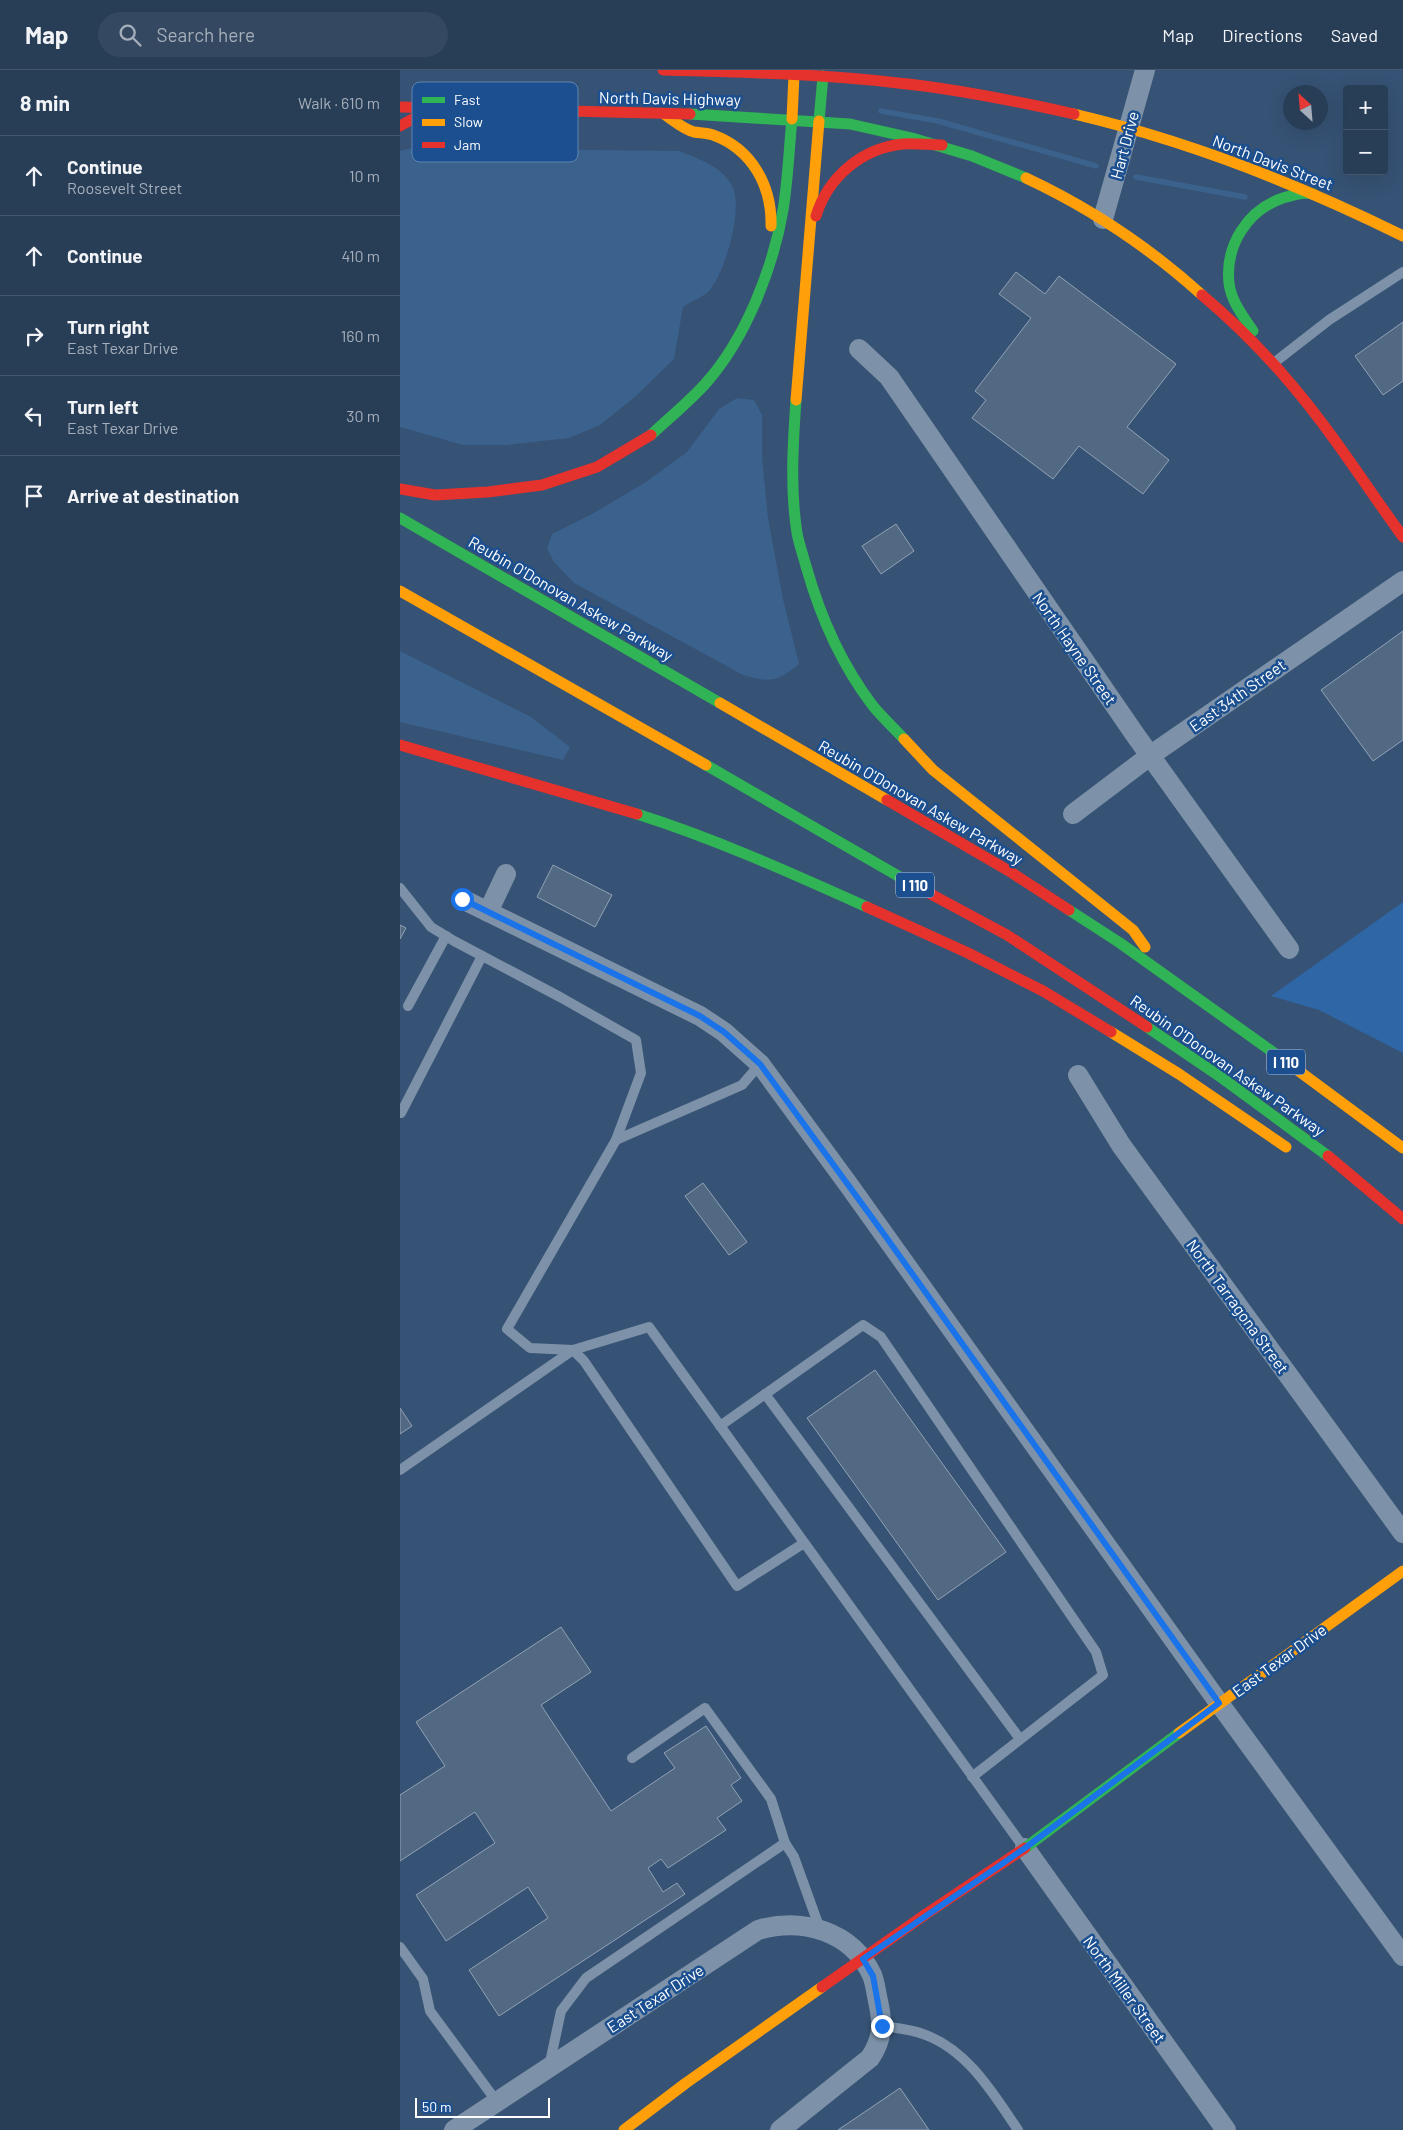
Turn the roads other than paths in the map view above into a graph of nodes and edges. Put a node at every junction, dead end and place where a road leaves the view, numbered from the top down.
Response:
1 (662, 70) edge
2 (1145, 70) edge
3 (794, 72) edge
4 (823, 73) edge
5 (578, 112) edge
6 (664, 114) junction
7 (412, 119) edge
8 (792, 119) junction
9 (819, 121) junction
10 (400, 126) edge
11 (1128, 128) junction
12 (942, 145) junction
13 (1317, 195) junction
14 (1103, 219) junction
15 (809, 232) junction
16 (1403, 236) edge
17 (768, 268) junction
18 (1403, 272) edge
19 (859, 349) dead end
20 (1274, 364) junction
21 (400, 489) edge
22 (400, 518) edge
23 (1403, 537) edge
24 (1403, 581) edge
25 (400, 591) edge
26 (400, 745) edge
27 (1150, 755) junction
28 (1073, 814) dead end
29 (506, 874) dead end
30 (400, 888) edge
31 (462, 899) dead end
32 (488, 912) junction
33 (446, 936) junction
34 (1289, 949) dead end
35 (482, 956) junction
36 (1168, 978) junction
37 (408, 1006) dead end
38 (760, 1064) junction
39 (1078, 1075) dead end
40 (401, 1112) edge
41 (616, 1140) junction
42 (1403, 1148) edge
43 (1295, 1153) dead end
44 (1345, 1186) dead end
45 (1403, 1219) edge
46 (1403, 1225) edge
47 (573, 1350) junction
48 (765, 1394) junction
49 (720, 1426) junction
50 (400, 1470) edge
51 (1403, 1533) edge
52 (804, 1543) junction
53 (1403, 1571) edge
54 (1219, 1703) junction
55 (1020, 1739) junction
56 (632, 1758) dead end
57 (972, 1777) junction
58 (786, 1844) junction
59 (1025, 1848) junction
60 (820, 1929) junction
61 (400, 1947) edge
62 (1403, 1956) edge
63 (863, 1959) junction
64 (882, 2026) junction
65 (549, 2068) junction
66 (497, 2102) junction
67 (454, 2130) edge
68 (624, 2130) edge
69 (780, 2130) edge
70 (1018, 2130) edge
71 (1226, 2130) edge

1 - 3 main road, North Davis Highway
2 - 11 street, Hart Drive
3 - 4 main road, North Davis Highway
3 - 8 main road
4 - 9 main road
4 - 11 main road, North Davis Highway
5 - 6 main road, North Davis Highway
6 - 8 main road, North Davis Highway
6 - 17 main road
7 - 10 main road
8 - 9 main road, North Davis Highway
8 - 17 main road
9 - 12 main road, North Davis Highway
9 - 15 main road
11 - 13 main road, North Davis Street
11 - 14 street, Hart Drive
12 - 14 main road
12 - 15 main road
13 - 16 main road, North Davis Street
13 - 20 main road
14 - 20 main road
15 - 36 main road
17 - 21 main road
18 - 20 lane
19 - 27 street, North Hayne Street
20 - 23 main road
22 - 36 main road, Reubin O'Donovan Askew Parkway / I 110
24 - 27 street, East 34th Street
25 - 45 main road, Reubin O'Donovan Askew Parkway / I 110
26 - 43 main road
27 - 28 street, East 34th Street
27 - 34 street, North Hayne Street
29 - 32 street
30 - 33 lane
31 - 32 street
32 - 38 street
33 - 35 lane
33 - 37 lane
35 - 40 lane
35 - 41 lane
36 - 42 main road, Reubin O'Donovan Askew Parkway / I 110
38 - 41 lane
38 - 54 street
39 - 51 street, North Tarragona Street
41 - 47 lane
44 - 46 main road
47 - 49 lane
47 - 50 lane
47 - 52 lane
48 - 49 lane
48 - 55 lane
48 - 55 lane
49 - 52 lane
52 - 57 lane
53 - 54 main road, East Texar Drive
54 - 59 main road, East Texar Drive
54 - 62 street
55 - 57 lane
56 - 58 lane
57 - 59 lane
58 - 60 lane
58 - 65 lane
59 - 63 main road, East Texar Drive
59 - 71 street, North Miller Street
60 - 63 street, East Texar Drive
60 - 65 street, East Texar Drive
61 - 66 lane
63 - 64 street, East Texar Drive
63 - 68 main road, East Texar Drive
64 - 69 street, East Texar Drive
64 - 70 lane
65 - 66 street, East Texar Drive
66 - 67 street, East Texar Drive

